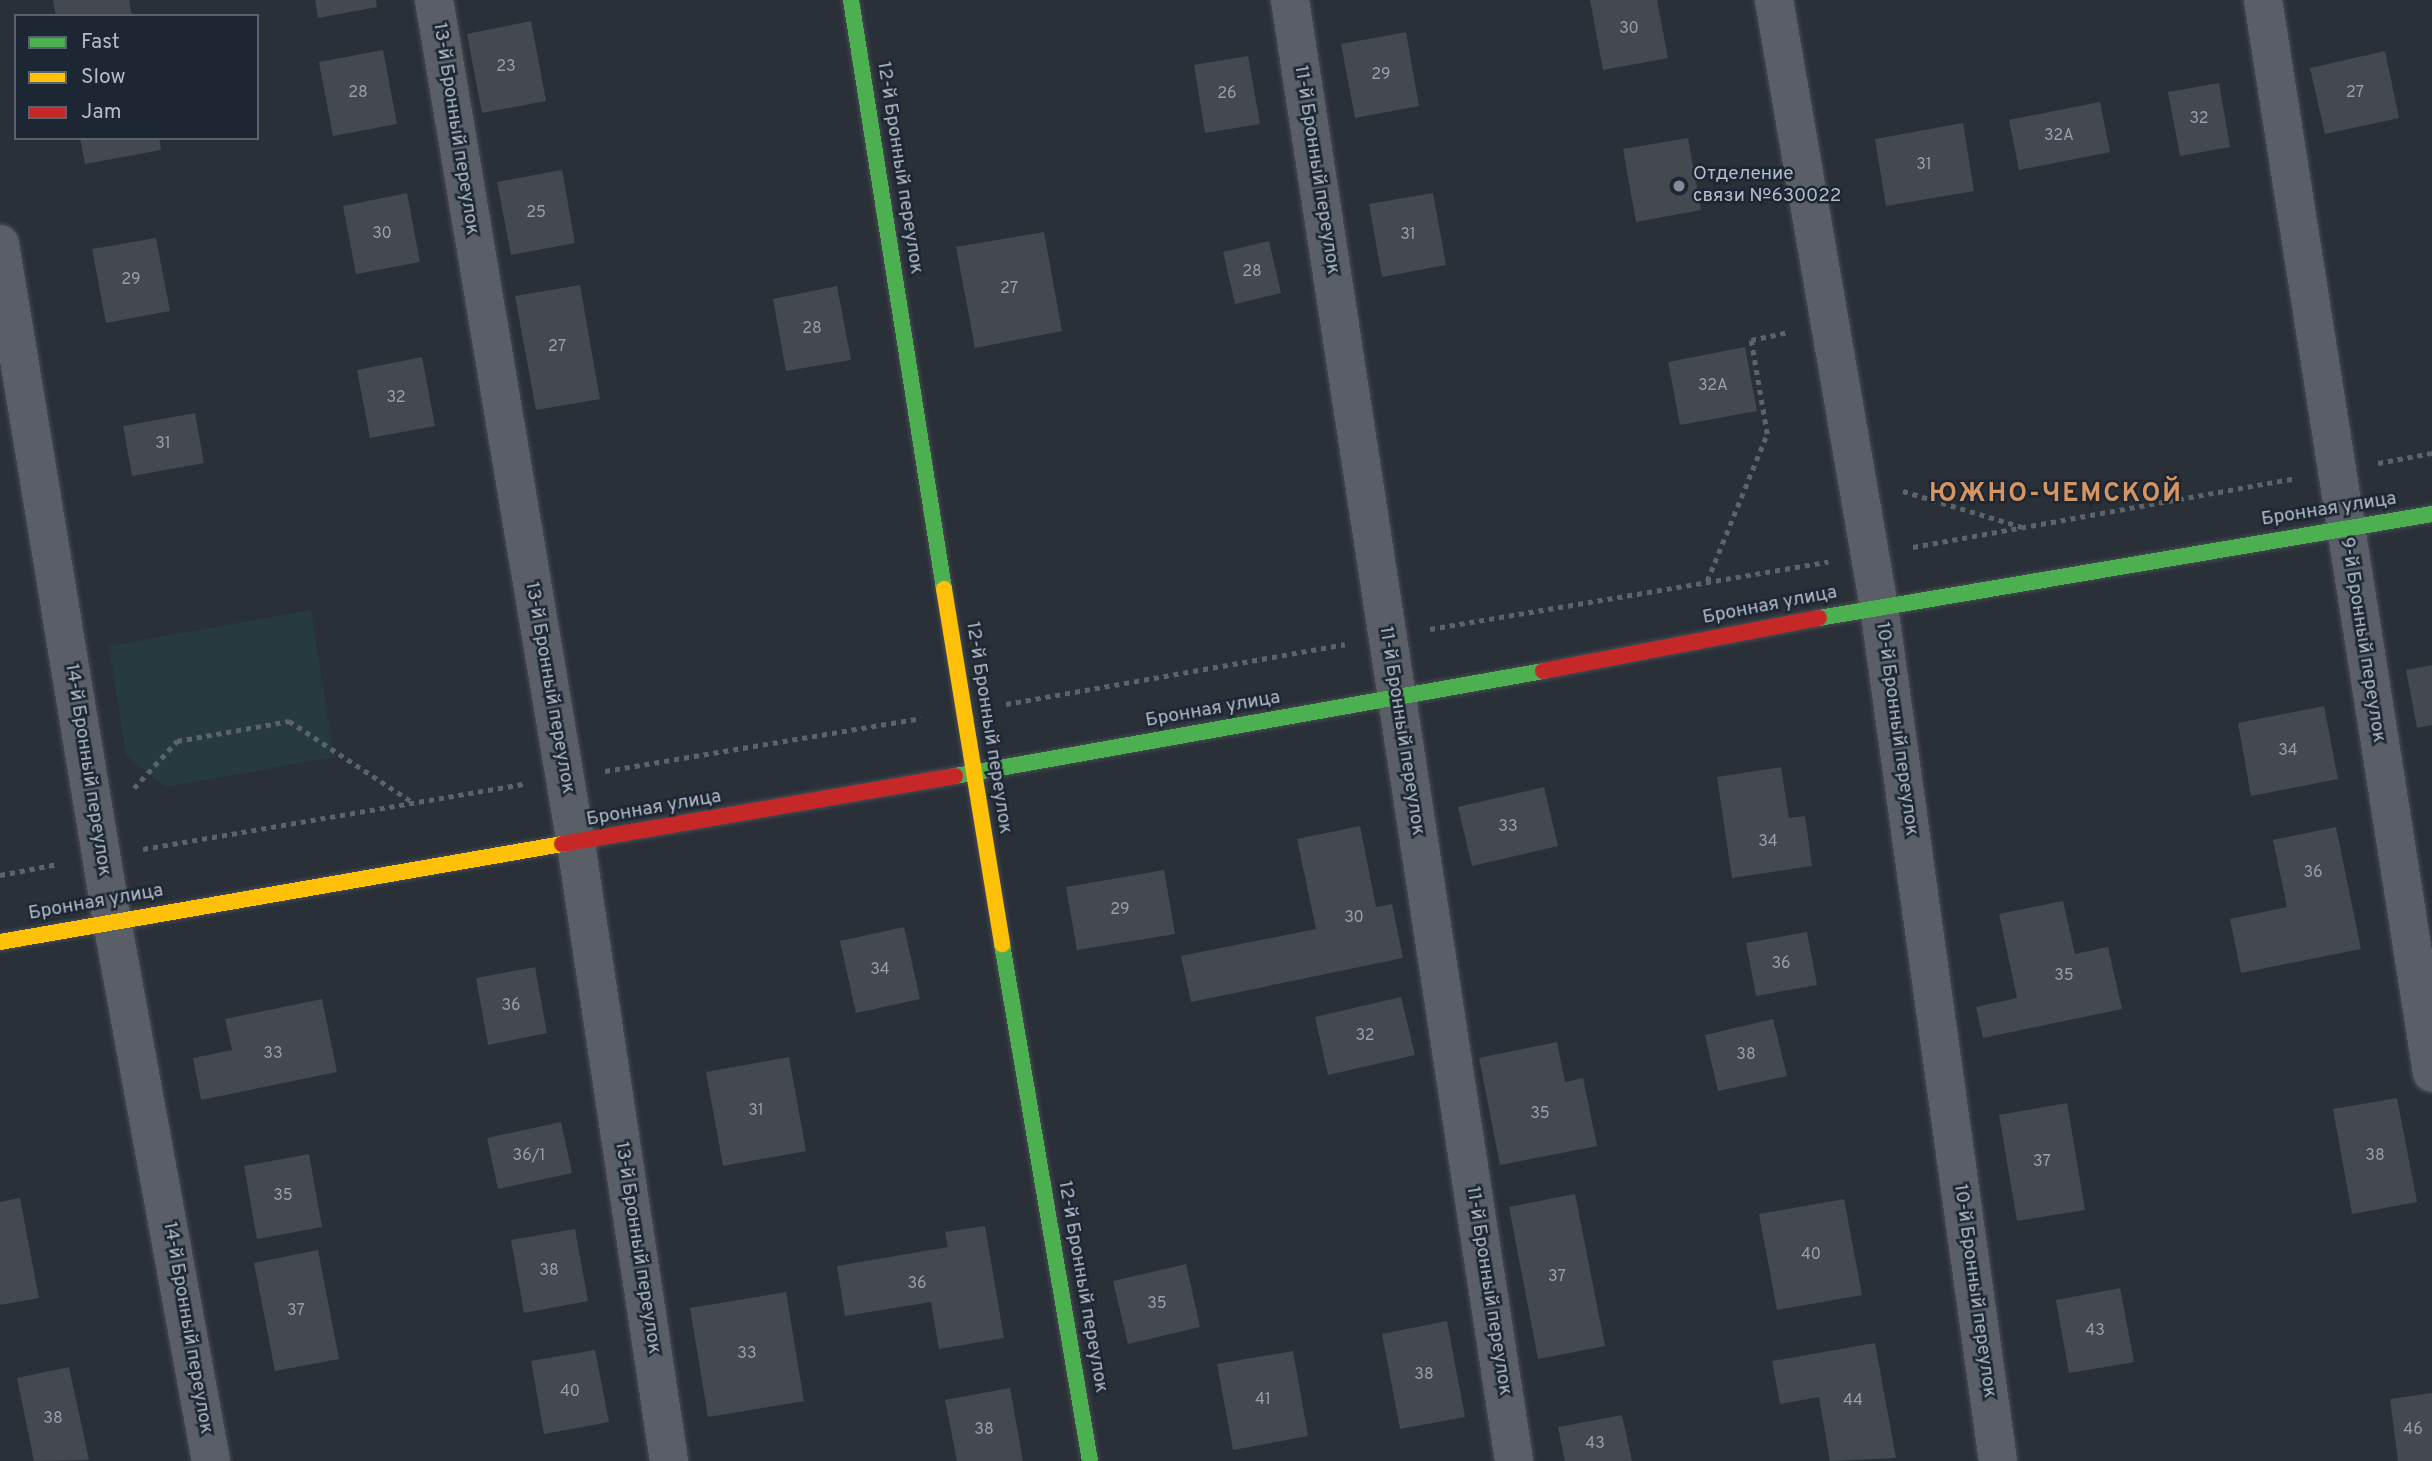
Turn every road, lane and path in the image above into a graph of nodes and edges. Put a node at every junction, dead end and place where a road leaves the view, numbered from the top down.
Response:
1 (434, 0) edge
2 (851, 0) edge
3 (1290, 0) edge
4 (1774, 0) edge
5 (2263, 0) edge
6 (0, 244) edge
7 (1825, 298) junction
8 (2432, 453) edge
9 (2335, 471) junction
10 (1856, 477) junction
11 (2432, 514) edge
12 (2023, 527) junction
13 (2343, 528) junction
14 (1870, 555) junction
15 (1707, 582) junction
16 (1879, 607) junction
17 (1387, 636) junction
18 (1396, 699) junction
19 (963, 711) junction
20 (973, 773) junction
21 (564, 777) junction
22 (133, 790) dead end
23 (414, 803) junction
24 (576, 844) junction
25 (101, 856) junction
26 (0, 874) edge
27 (112, 921) junction
28 (0, 942) edge
29 (2432, 1073) edge
30 (211, 1461) edge
31 (668, 1461) edge
32 (1090, 1461) edge
33 (1514, 1461) edge
34 (1998, 1461) edge

1 - 21 street, 13-й Бронный переулок
2 - 19 street, 12-й Бронный переулок
3 - 17 street, 11-й Бронный переулок
4 - 7 street, 10-й Бронный переулок
5 - 9 street, 9-й Бронный переулок
6 - 25 street, 14-й Бронный переулок
7 - 10 street, 10-й Бронный переулок
7 - 15 path
8 - 9 path
9 - 12 path
9 - 13 street, 9-й Бронный переулок
10 - 12 path
10 - 14 street, 10-й Бронный переулок
11 - 13 street, Бронная улица
12 - 14 path
13 - 16 street, Бронная улица
13 - 29 street, 9-й Бронный переулок
14 - 15 path
14 - 16 street, 10-й Бронный переулок
15 - 17 path
16 - 18 street, Бронная улица
16 - 34 street, 10-й Бронный переулок
17 - 18 street, 11-й Бронный переулок
17 - 19 path
18 - 20 street, Бронная улица
18 - 33 street, 11-й Бронный переулок
19 - 20 street, 12-й Бронный переулок
19 - 21 path
20 - 24 street, Бронная улица
20 - 32 street, 12-й Бронный переулок
21 - 23 path
21 - 24 street, 13-й Бронный переулок
22 - 23 path
23 - 25 path
24 - 27 street, Бронная улица
24 - 31 street, 13-й Бронный переулок
25 - 26 path
25 - 27 street, 14-й Бронный переулок
27 - 28 street, Бронная улица
27 - 30 street, 14-й Бронный переулок

